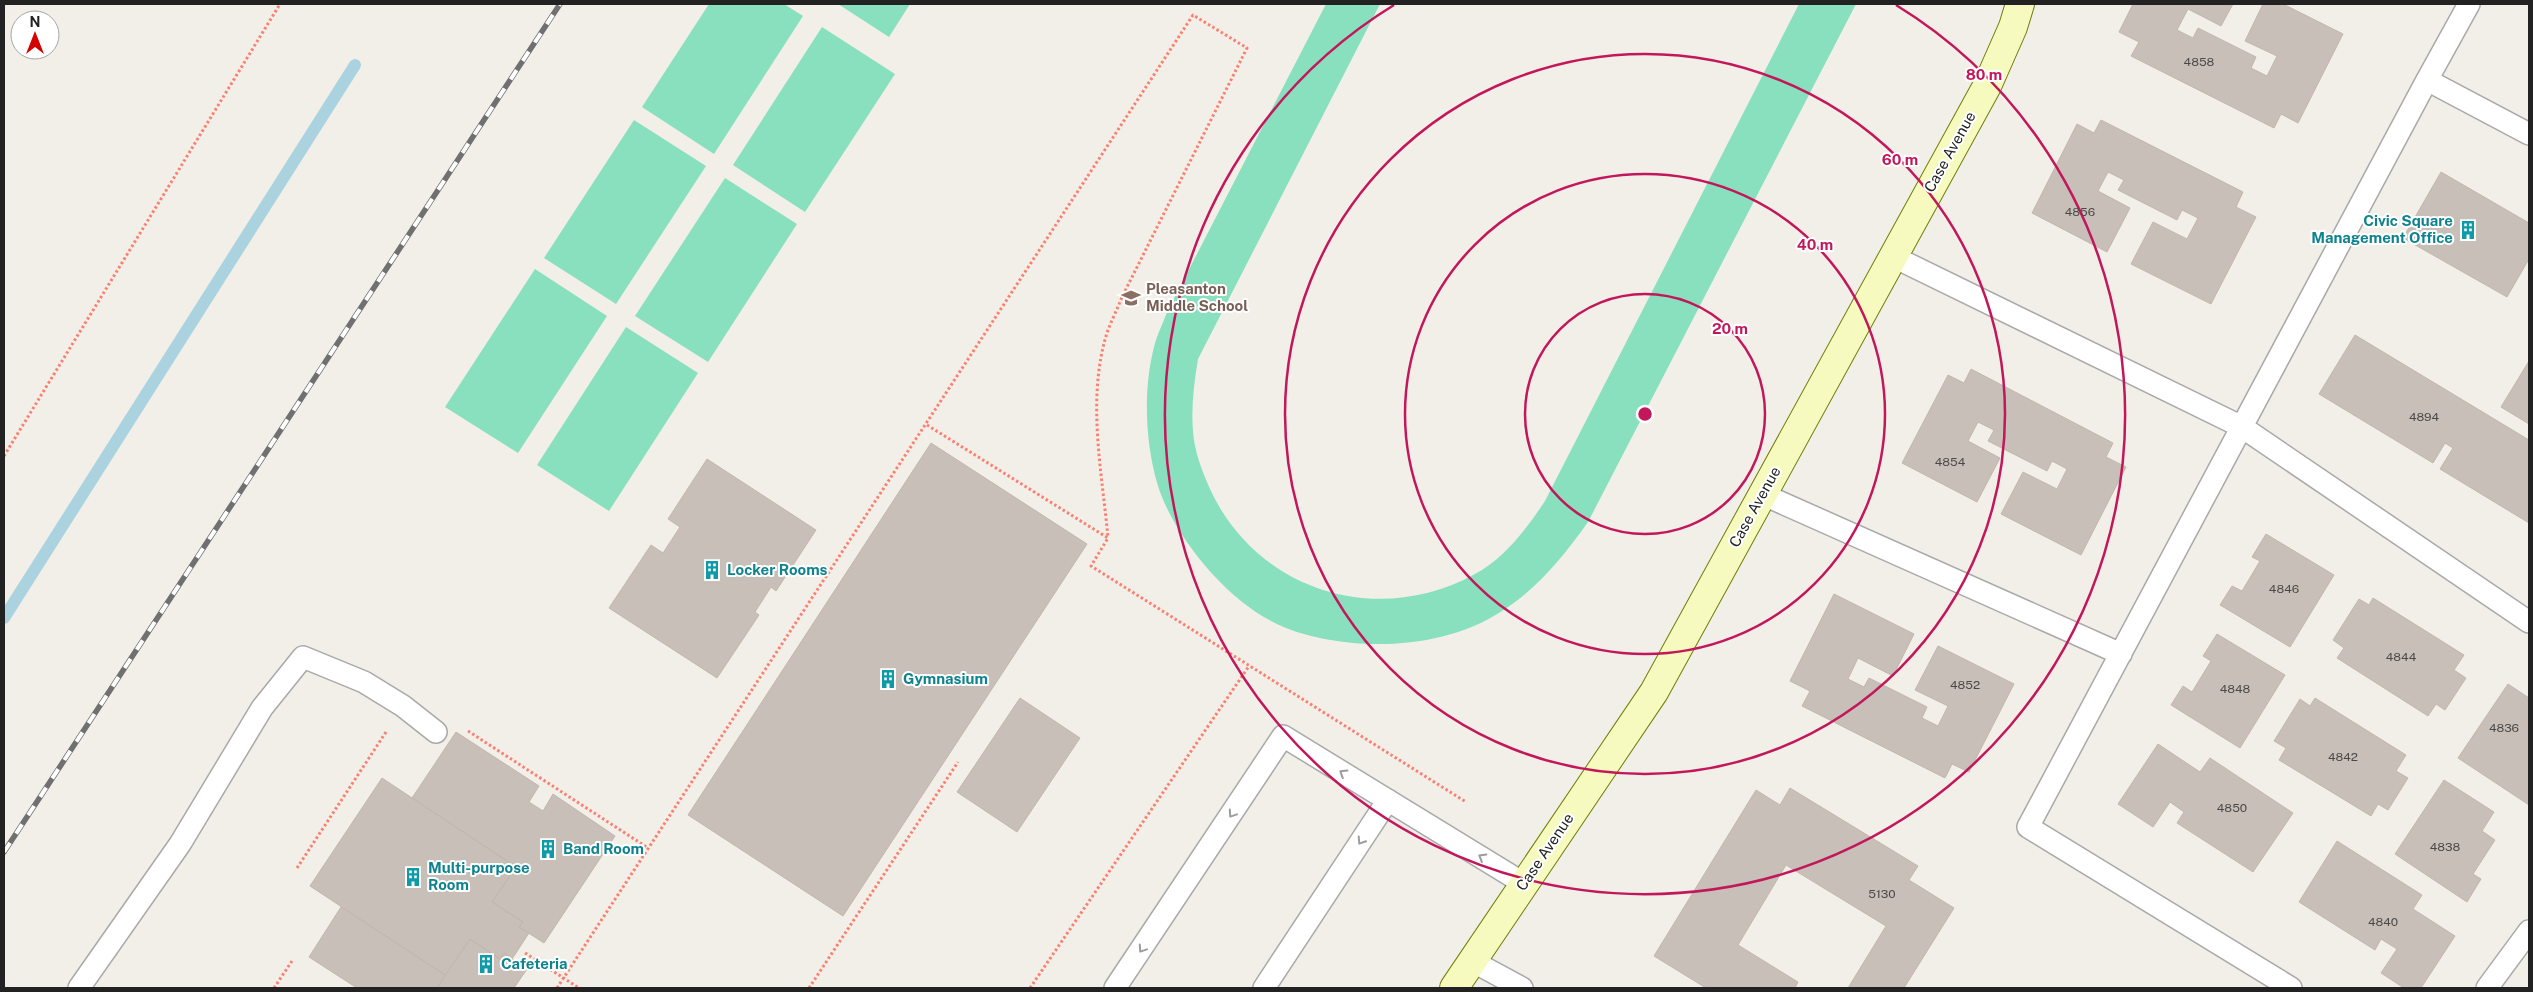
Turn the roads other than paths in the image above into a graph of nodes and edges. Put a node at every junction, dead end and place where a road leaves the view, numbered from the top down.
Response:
1 (2020, 4) edge
2 (2469, 4) edge
3 (2427, 80) junction
4 (2529, 134) edge
5 (1892, 256) junction
6 (2242, 427) junction
7 (1762, 494) junction
8 (2529, 622) edge
9 (2121, 654) junction
10 (436, 732) dead end
11 (1388, 800) junction
12 (1523, 883) junction
13 (2529, 932) edge
14 (1472, 961) junction
15 (80, 988) edge
16 (1116, 988) edge
17 (1264, 988) edge
18 (1454, 988) edge
19 (1522, 988) edge
20 (2291, 988) edge
21 (2487, 988) edge

1 - 5 street, Case Avenue
2 - 3 lane
3 - 4 lane
3 - 6 lane
5 - 6 lane
5 - 7 street, Case Avenue
6 - 8 lane
6 - 9 lane
7 - 9 lane
7 - 12 street, Case Avenue
9 - 20 lane
10 - 15 lane
12 -> 11 lane
11 -> 16 lane
11 -> 17 lane
12 - 14 street, Case Avenue
13 - 21 lane
14 - 18 street, Case Avenue
14 - 19 lane

